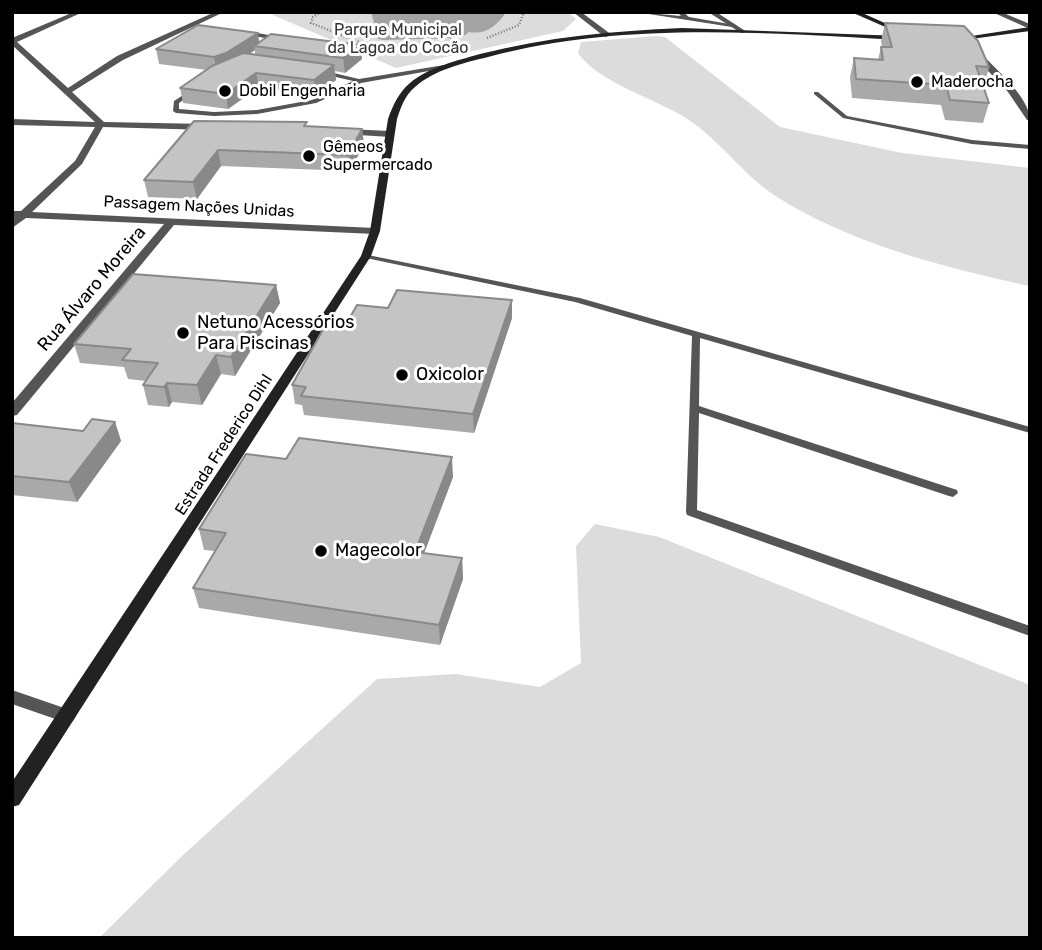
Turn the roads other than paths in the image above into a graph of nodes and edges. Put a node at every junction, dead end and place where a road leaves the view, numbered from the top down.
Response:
1 (80, 12) edge
2 (220, 12) edge
3 (576, 12) edge
4 (638, 12) edge
5 (679, 12) edge
6 (712, 12) edge
7 (854, 12) edge
8 (995, 12) edge
9 (662, 14) edge
10 (687, 18) junction
11 (870, 20) junction
12 (587, 21) junction
13 (732, 25) junction
14 (880, 28) junction
15 (1030, 28) edge
16 (242, 32) edge
17 (743, 32) junction
18 (608, 35) junction
19 (583, 36) junction
20 (865, 36) junction
21 (901, 36) junction
22 (918, 38) edge
23 (950, 39) edge
24 (963, 39) junction
25 (12, 41) edge
26 (271, 44) edge
27 (444, 67) junction
28 (311, 71) edge
29 (359, 81) junction
30 (203, 83) edge
31 (67, 92) junction
32 (816, 93) dead end
33 (1030, 118) edge
34 (12, 122) edge
35 (101, 122) junction
36 (211, 127) edge
37 (335, 132) edge
38 (390, 134) junction
39 (1030, 147) edge
40 (17, 215) edge
41 (172, 221) junction
42 (12, 225) edge
43 (375, 231) junction
44 (366, 256) junction
45 (696, 334) junction
46 (694, 408) junction
47 (12, 412) edge
48 (1030, 430) edge
49 (953, 493) dead end
50 (1030, 631) edge
51 (12, 696) edge
52 (67, 716) junction
53 (12, 799) edge

1 - 25 street
2 - 31 street
3 - 12 street
4 - 9 lane
5 - 10 lane
6 - 13 street
7 - 11 main road
8 - 15 street
9 - 10 lane
10 - 13 lane
11 - 14 main road
11 - 21 main road
12 - 18 street
12 - 19 street
13 - 17 street
14 - 20 main road
14 - 21 main road
15 - 24 main road
16 - 26 lane
17 - 18 main road, Estrada Frederico Dihl
17 - 20 main road, Estrada Frederico Dihl
18 - 19 main road, Estrada Frederico Dihl
19 - 27 main road, Estrada Frederico Dihl
20 - 21 main road, Estrada Frederico Dihl
21 - 22 main road, Estrada Frederico Dihl
23 - 24 main road
24 - 33 street
25 - 31 street
27 - 29 lane
27 - 38 main road, Estrada Frederico Dihl
28 - 29 lane
29 - 30 lane
31 - 35 street
32 - 39 lane
34 - 35 street
35 - 36 street
35 - 40 street
37 - 38 street
38 - 43 main road, Estrada Frederico Dihl
40 - 41 street, Passagem Nações Unidas
40 - 42 street
41 - 43 street, Passagem Nações Unidas
41 - 47 street, Rua Álvaro Moreira
43 - 44 main road, Estrada Frederico Dihl
44 - 45 lane
44 - 52 main road, Estrada Frederico Dihl
45 - 46 lane
45 - 48 lane
46 - 49 lane
46 - 50 lane
51 - 52 street
52 - 53 main road, Estrada Frederico Dihl

